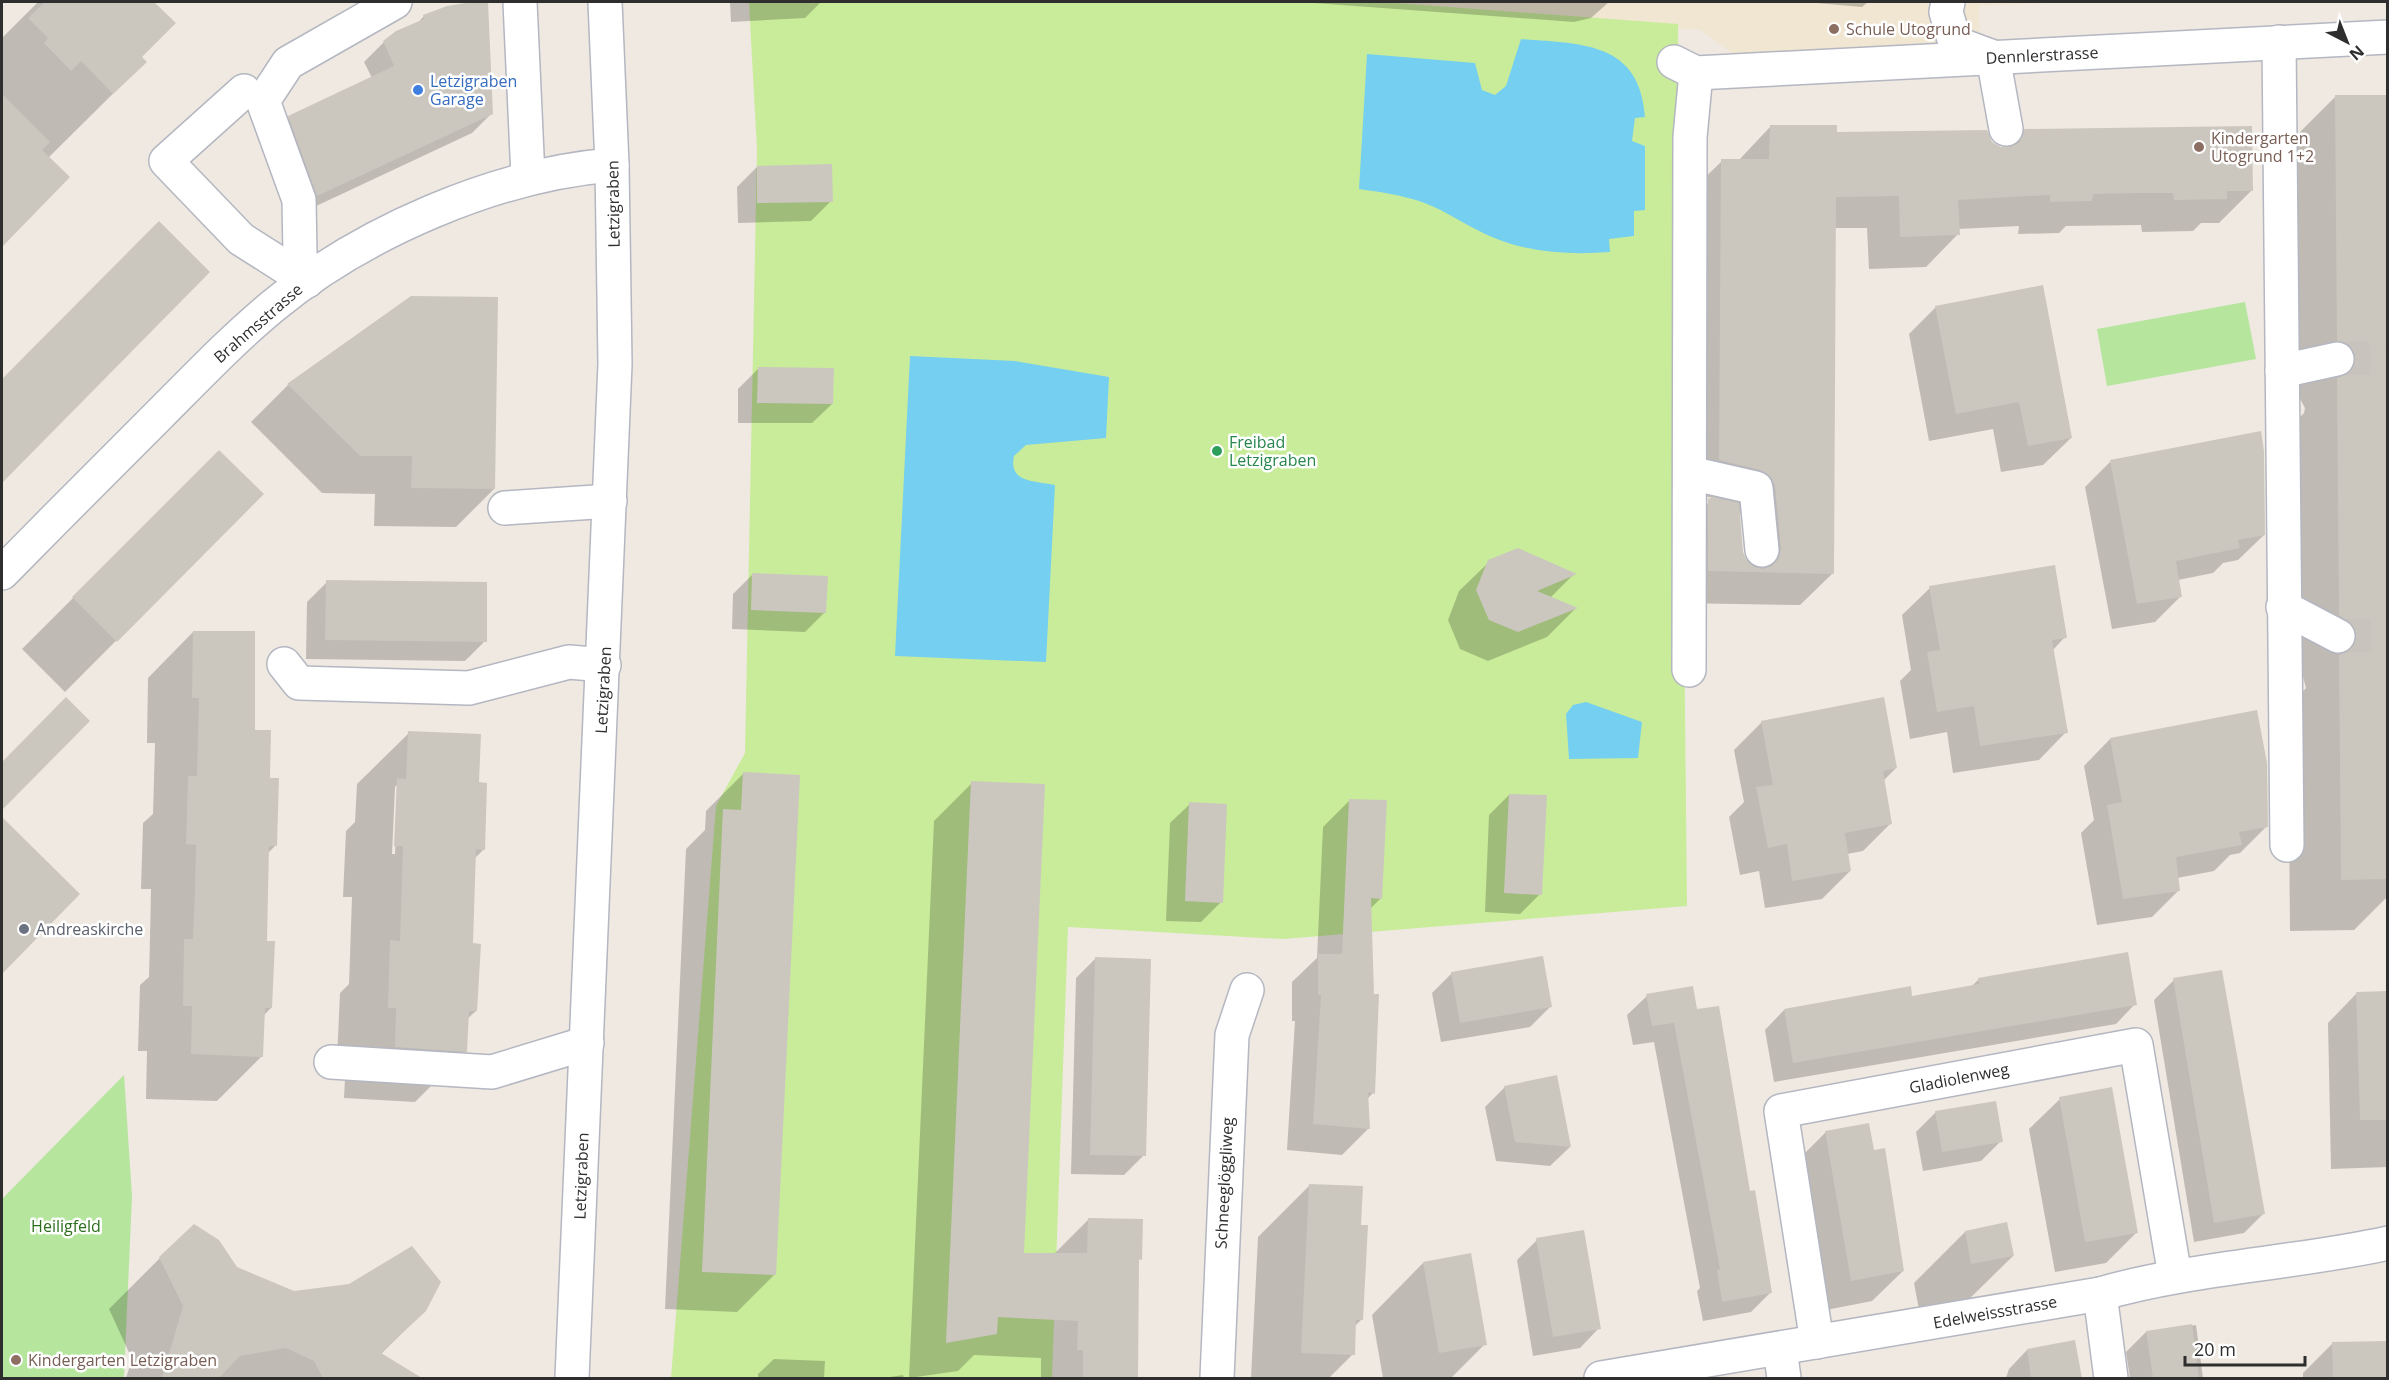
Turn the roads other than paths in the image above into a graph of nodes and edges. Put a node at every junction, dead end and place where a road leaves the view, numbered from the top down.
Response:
1 (395, 2) edge
2 (520, 2) edge
3 (605, 2) edge
4 (1948, 2) edge
5 (2388, 36) edge
6 (2279, 42) junction
7 (1993, 57) junction
8 (244, 91) dead end
9 (2006, 129) dead end
10 (612, 165) junction
11 (528, 177) junction
12 (307, 281) junction
13 (2337, 359) tunnel mouth
14 (2282, 371) junction
15 (1690, 473) junction
16 (610, 501) junction
17 (505, 508) dead end
18 (1762, 550) dead end
19 (2, 573) edge
20 (2283, 607) junction
21 (2338, 636) tunnel mouth
22 (284, 664) dead end
23 (604, 665) junction
24 (1689, 670) dead end
25 (2287, 845) dead end
26 (1247, 990) dead end
27 (587, 1043) junction
28 (331, 1062) dead end
29 (2388, 1243) edge
30 (2175, 1276) junction
31 (2100, 1294) junction
32 (1817, 1342) junction
33 (1782, 1364) edge
34 (572, 1378) edge
35 (1217, 1378) edge
36 (1601, 1378) edge
37 (2111, 1378) edge

1 - 12 street
2 - 11 street
3 - 10 street, Letzigraben
4 - 7 street
5 - 6 street, Dennlerstrasse
6 - 7 street, Dennlerstrasse
6 - 14 street
7 - 9 street
7 - 15 street, Dennlerstrasse
8 - 12 street
10 - 11 street, Brahmsstrasse
10 - 16 street, Letzigraben
11 - 12 street, Brahmsstrasse
12 - 19 street, Brahmsstrasse
13 - 14 street
14 - 20 street
15 - 18 street
15 - 24 street
16 - 17 street
16 - 23 street, Letzigraben
20 - 21 street
20 - 25 street
22 - 23 street
23 - 27 street, Letzigraben
26 - 35 street, Schneeglöggliweg
27 - 28 street
27 - 34 street, Letzigraben
29 - 30 street, Edelweissstrasse
30 - 31 street, Edelweissstrasse
30 - 32 street, Gladiolenweg
31 - 32 street, Edelweissstrasse
31 - 37 street
32 - 33 street, Edelweissstrasse
33 - 36 street, Edelweissstrasse

